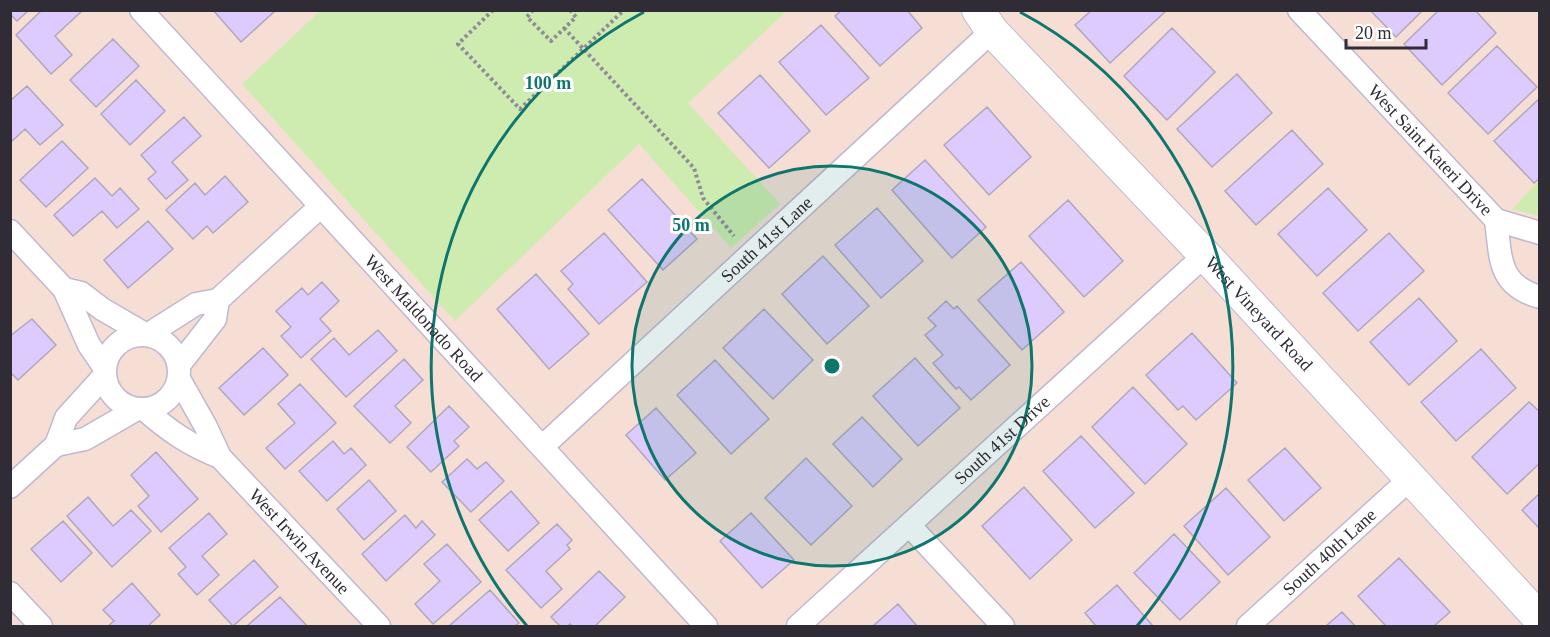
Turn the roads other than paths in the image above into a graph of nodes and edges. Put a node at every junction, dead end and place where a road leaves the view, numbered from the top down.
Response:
1 (141, 10) edge
2 (1299, 10) edge
3 (985, 21) edge
4 (321, 206) junction
5 (1496, 220) junction
6 (10, 231) edge
7 (1539, 233) edge
8 (1205, 255) junction
9 (64, 289) junction
10 (1539, 297) edge
11 (218, 300) junction
12 (146, 334) junction
13 (105, 371) junction
14 (179, 372) junction
15 (140, 409) junction
16 (56, 445) junction
17 (542, 447) junction
18 (220, 457) junction
19 (1411, 478) junction
20 (10, 487) edge
21 (909, 525) junction
22 (10, 593) edge
23 (1539, 619) edge
24 (41, 627) edge
25 (379, 627) edge
26 (706, 627) edge
27 (798, 627) edge
28 (1003, 627) edge
29 (1248, 627) edge

1 - 4 street, West Maldonado Road
2 - 5 street, West Saint Kateri Drive
3 - 8 street, West Vineyard Road
3 - 17 street, South 41st Lane
4 - 11 street
4 - 17 street, West Maldonado Road
5 - 7 street
5 - 10 street, West Saint Kateri Drive
6 - 9 street
8 - 19 street, West Vineyard Road
8 - 21 street, South 41st Drive
9 - 12 street
9 - 13 street
11 - 12 street
11 - 14 street
12 - 13 street
12 - 14 street
13 - 15 street
13 - 16 street
14 - 15 street
14 - 18 street, West Irwin Avenue
15 - 16 street
15 - 18 street, West Irwin Avenue
16 - 20 street
17 - 26 street, West Maldonado Road
18 - 25 street, West Irwin Avenue
19 - 23 street, West Vineyard Road
19 - 29 street, South 40th Lane
21 - 27 street, South 41st Drive
21 - 28 street
22 - 24 street

